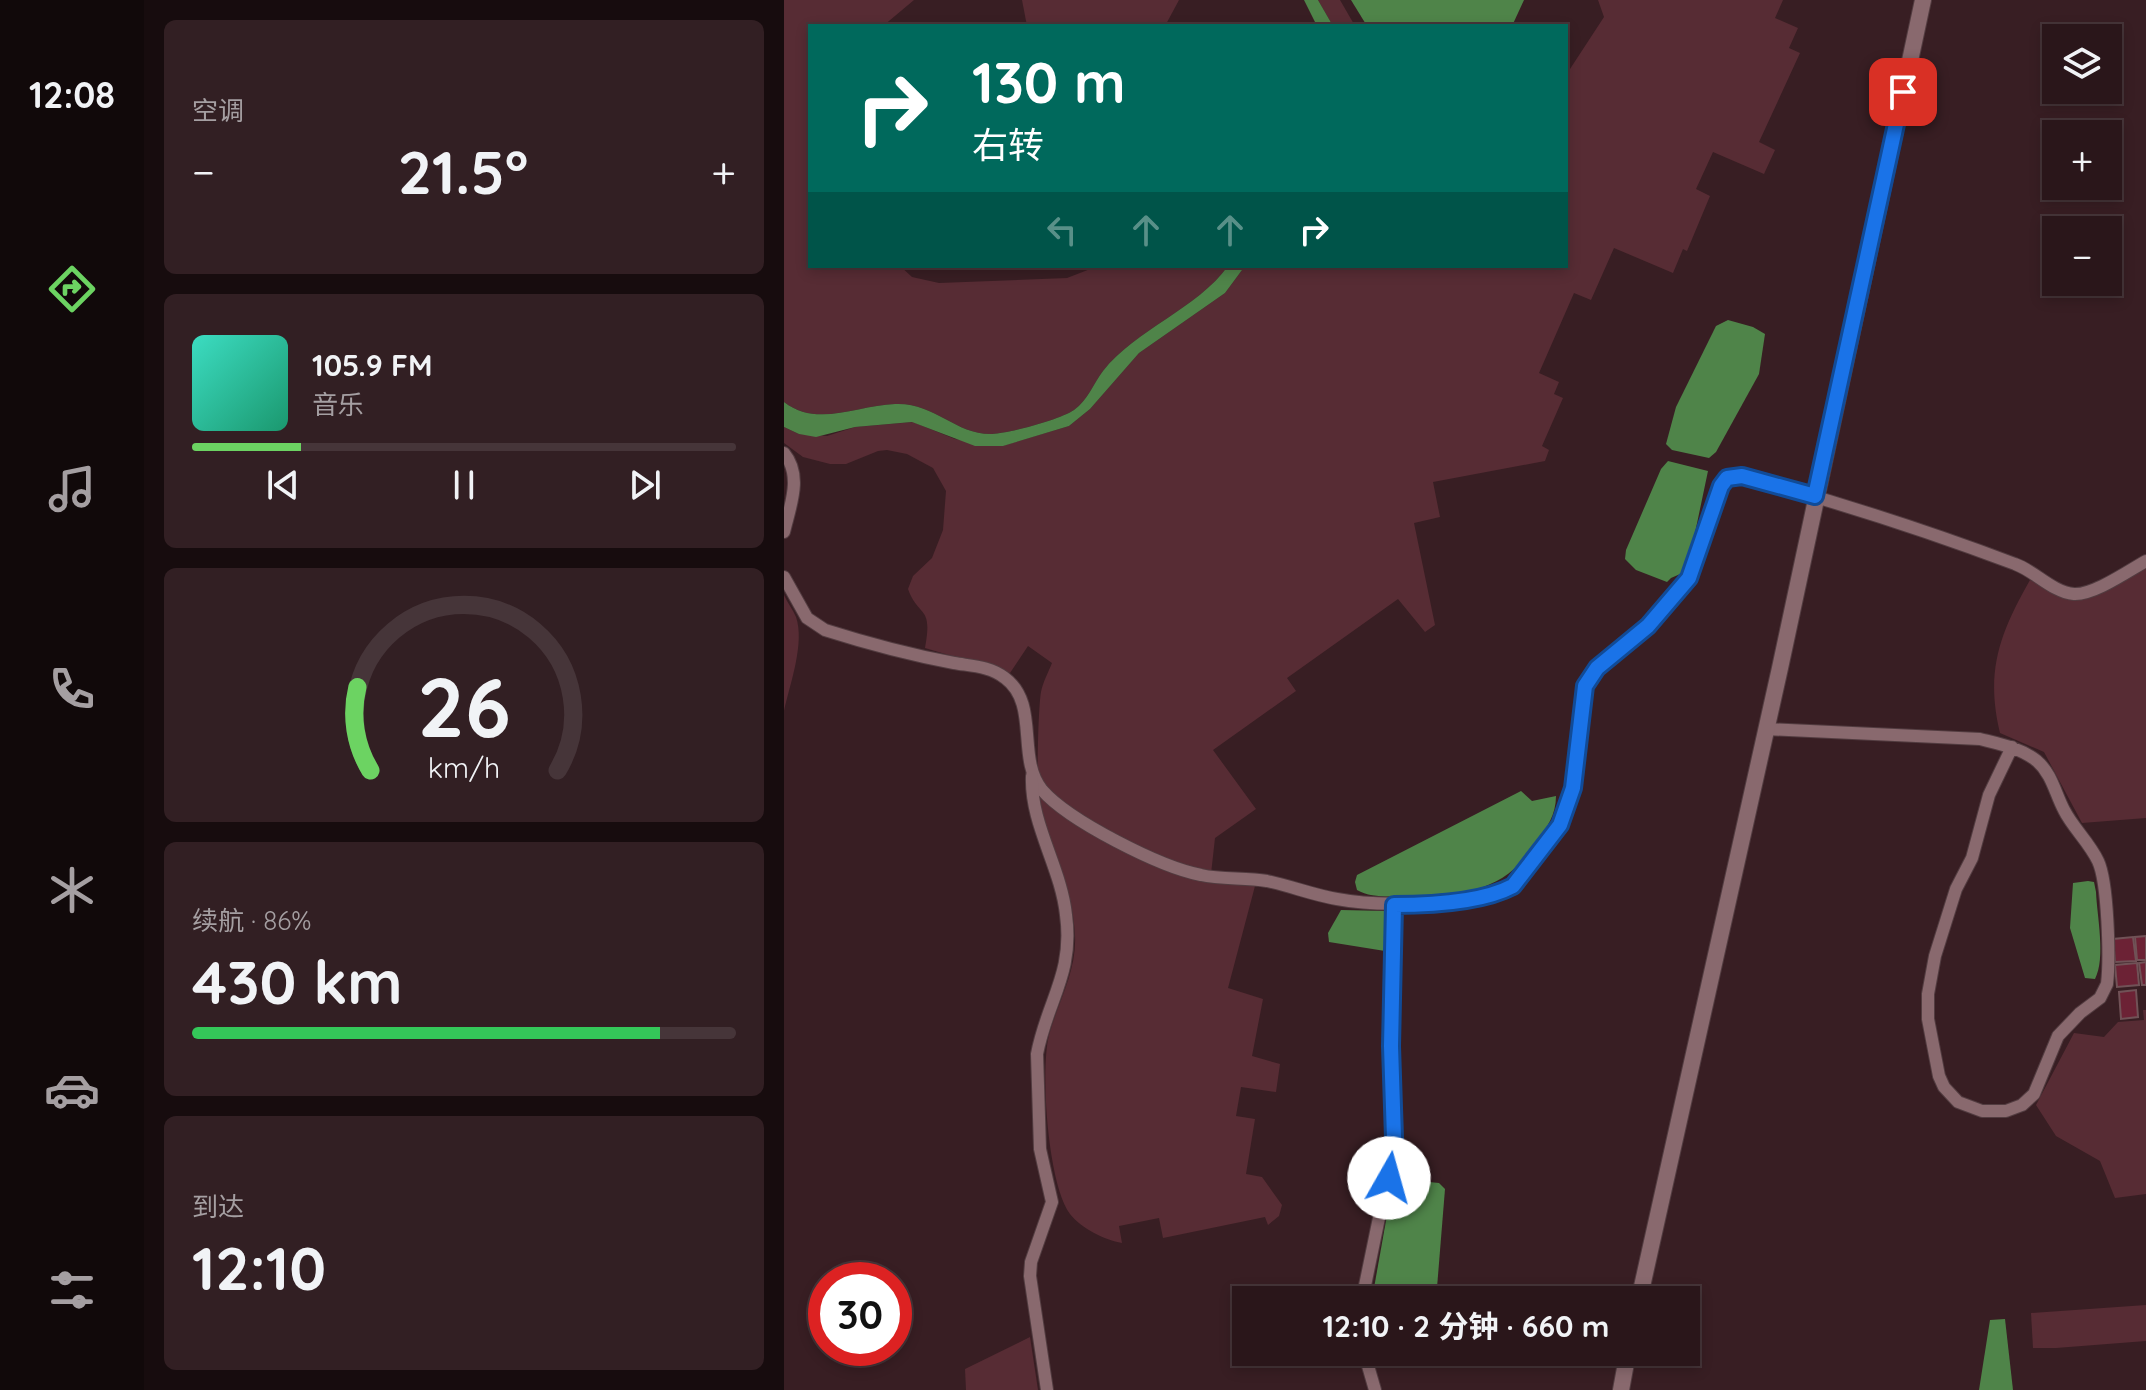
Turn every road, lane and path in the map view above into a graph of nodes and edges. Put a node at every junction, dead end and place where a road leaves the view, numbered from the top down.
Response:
1 (1923, 0) edge
2 (784, 453) edge
3 (1815, 496) junction
4 (784, 532) edge
5 (2146, 561) edge
6 (784, 577) edge
7 (1766, 729) junction
8 (2012, 747) junction
9 (1032, 773) junction
10 (1394, 905) junction
11 (1365, 1286) edge
12 (1642, 1286) edge
13 (1368, 1366) edge
14 (1623, 1366) edge
15 (1626, 1366) edge
16 (1047, 1390) edge
17 (1375, 1390) edge
18 (1611, 1390) edge
19 (1621, 1390) edge

1 - 3 street
2 - 4 street
3 - 5 street
3 - 7 street
3 - 10 street
6 - 9 street
7 - 8 street
7 - 12 street
8 - 8 street
9 - 10 street
9 - 16 street
10 - 11 street
13 - 17 street
14 - 18 street
15 - 19 street

